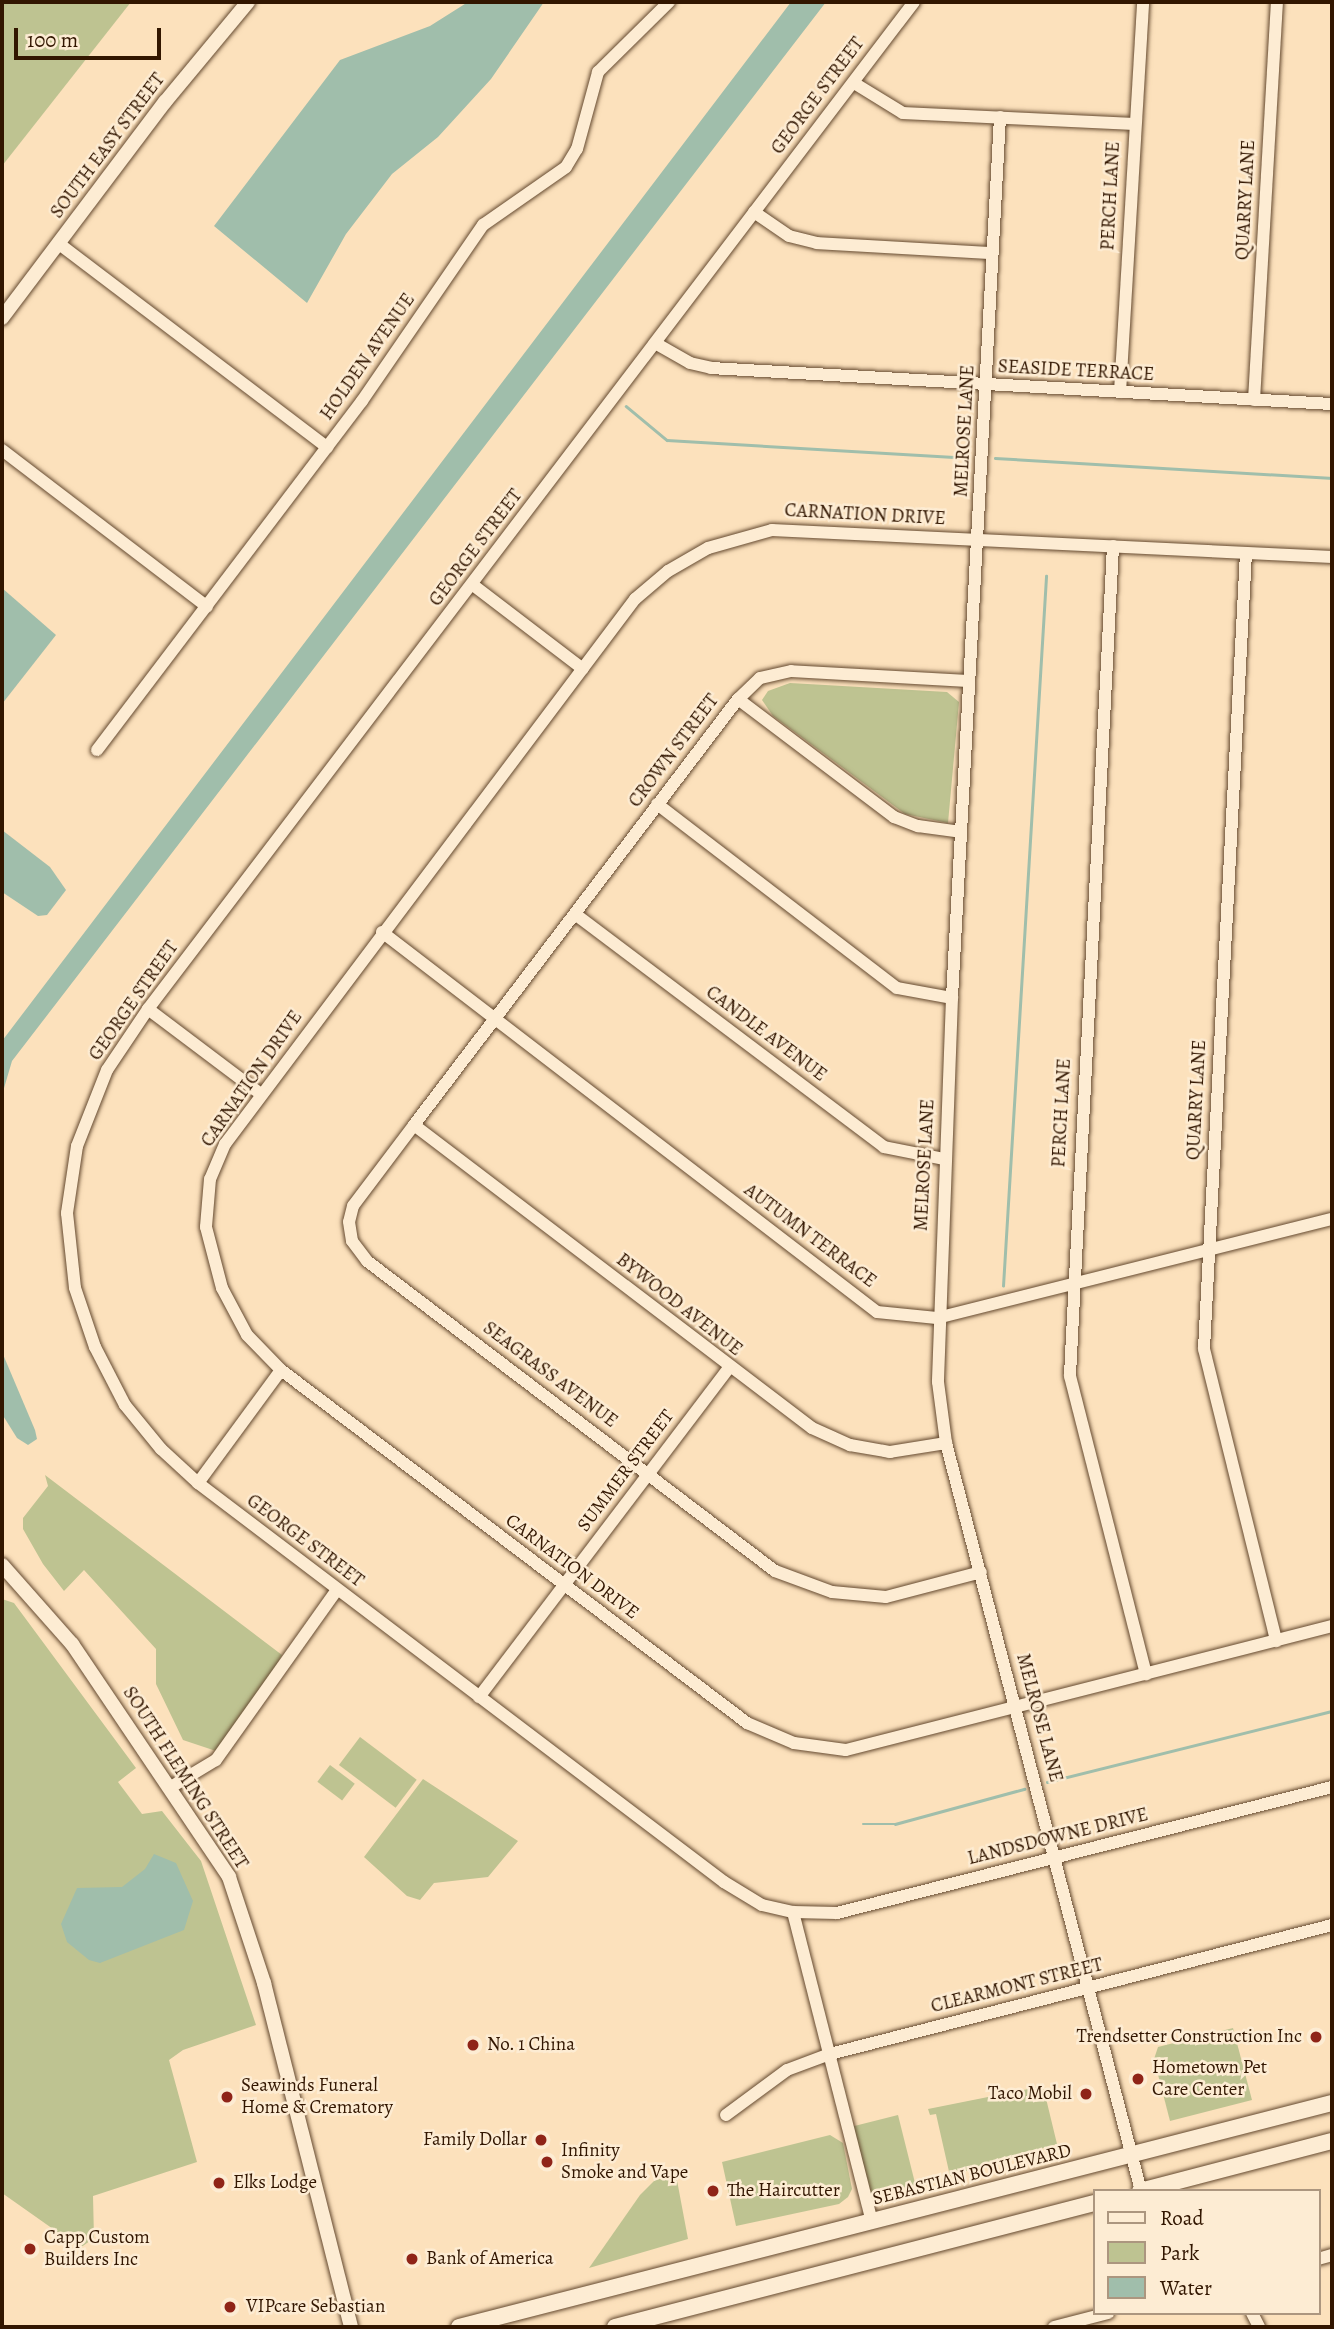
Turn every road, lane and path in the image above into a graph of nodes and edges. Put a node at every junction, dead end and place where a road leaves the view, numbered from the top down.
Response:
1 (248, 2) edge
2 (669, 2) edge
3 (914, 2) edge
4 (1143, 2) edge
5 (1277, 2) edge
6 (853, 83) junction
7 (1000, 117) junction
8 (1134, 124) junction
9 (754, 212) junction
10 (58, 243) junction
11 (992, 253) junction
12 (2, 318) edge
13 (655, 343) junction
14 (987, 385) junction
15 (1120, 392) junction
16 (1254, 400) junction
17 (1332, 404) edge
18 (327, 447) junction
19 (2, 450) edge
20 (978, 540) junction
21 (1113, 546) junction
22 (1245, 553) junction
23 (1332, 557) edge
24 (473, 585) junction
25 (207, 607) junction
26 (583, 669) junction
27 (968, 681) junction
28 (738, 699) junction
29 (97, 750) dead end
30 (657, 804) junction
31 (961, 832) junction
32 (575, 914) junction
33 (382, 932) junction
34 (952, 998) junction
35 (148, 1009) junction
36 (495, 1018) junction
37 (261, 1094) junction
38 (414, 1125) junction
39 (944, 1159) junction
40 (1332, 1219) edge
41 (1209, 1250) junction
42 (1072, 1285) junction
43 (937, 1318) junction
44 (729, 1368) junction
45 (281, 1370) junction
46 (946, 1443) junction
47 (648, 1473) junction
48 (198, 1483) junction
49 (2, 1565) edge
50 (981, 1572) junction
51 (565, 1585) junction
52 (337, 1590) junction
53 (1332, 1626) edge
54 (1276, 1641) junction
55 (1146, 1674) junction
56 (480, 1697) junction
57 (1017, 1709) junction
58 (171, 1787) junction
59 (1332, 1787) edge
60 (1055, 1857) junction
61 (793, 1912) junction
62 (1332, 1924) edge
63 (1089, 1988) junction
64 (830, 2054) junction
65 (1332, 2103) edge
66 (726, 2115) dead end
67 (1332, 2141) edge
68 (1132, 2155) junction
69 (1140, 2189) edge
70 (1149, 2189) edge
71 (1092, 2204) edge
72 (872, 2222) junction
73 (1103, 2315) edge
74 (1078, 2324) edge
75 (351, 2327) edge
76 (459, 2327) edge
77 (615, 2327) edge
78 (1054, 2327) edge

1 - 10 street, SOUTH EASY STREET
2 - 18 street, HOLDEN AVENUE
3 - 6 street, GEORGE STREET
4 - 8 street, PERCH LANE
5 - 16 street, QUARRY LANE
6 - 7 street
6 - 9 street, GEORGE STREET
7 - 8 street
7 - 11 street, MELROSE LANE
8 - 15 street, PERCH LANE
9 - 11 street
9 - 13 street, GEORGE STREET
10 - 12 street, SOUTH EASY STREET
10 - 18 street
11 - 14 street, MELROSE LANE
13 - 14 street, SEASIDE TERRACE
13 - 24 street, GEORGE STREET
14 - 15 street, SEASIDE TERRACE
14 - 20 street, MELROSE LANE
15 - 16 street, SEASIDE TERRACE
16 - 17 street, SEASIDE TERRACE
18 - 25 street, HOLDEN AVENUE
19 - 25 street
20 - 21 street, CARNATION DRIVE
20 - 26 street, CARNATION DRIVE
20 - 27 street, MELROSE LANE
21 - 22 street, CARNATION DRIVE
21 - 42 street, PERCH LANE
22 - 23 street, CARNATION DRIVE
22 - 41 street, QUARRY LANE
24 - 26 street
24 - 35 street, GEORGE STREET
25 - 29 street, HOLDEN AVENUE
26 - 33 street, CARNATION DRIVE
27 - 28 street, CROWN STREET
27 - 31 street, MELROSE LANE
28 - 30 street, CROWN STREET
28 - 31 street
30 - 32 street, CROWN STREET
30 - 34 street
31 - 34 street, MELROSE LANE
32 - 36 street, CROWN STREET
32 - 39 street, CANDLE AVENUE
33 - 36 street, AUTUMN TERRACE
33 - 37 street, CARNATION DRIVE
34 - 39 street, MELROSE LANE
35 - 37 street
35 - 48 street, GEORGE STREET
36 - 38 street, SEAGRASS AVENUE
36 - 43 street, AUTUMN TERRACE
37 - 45 street, CARNATION DRIVE
38 - 44 street, BYWOOD AVENUE
38 - 47 street, SEAGRASS AVENUE
39 - 43 street, MELROSE LANE
40 - 41 street, AUTUMN TERRACE
41 - 42 street, AUTUMN TERRACE
41 - 54 street, QUARRY LANE
42 - 43 street, AUTUMN TERRACE
42 - 55 street, PERCH LANE
43 - 46 street, MELROSE LANE
44 - 46 street, BYWOOD AVENUE
44 - 47 street, SUMMER STREET
45 - 48 street
45 - 51 street, CARNATION DRIVE
46 - 50 street, MELROSE LANE
47 - 50 street, SEAGRASS AVENUE
47 - 51 street, SUMMER STREET
48 - 52 street, GEORGE STREET
49 - 58 street, SOUTH FLEMING STREET
50 - 57 street, MELROSE LANE
51 - 56 street, SUMMER STREET
51 - 57 street, CARNATION DRIVE
52 - 56 street, GEORGE STREET
52 - 58 street
53 - 54 street, CARNATION DRIVE
54 - 55 street, CARNATION DRIVE
55 - 57 street, CARNATION DRIVE
56 - 61 street, GEORGE STREET
57 - 60 street, MELROSE LANE
58 - 75 street, SOUTH FLEMING STREET
59 - 60 street, LANDSDOWNE DRIVE
60 - 61 street, LANDSDOWNE DRIVE
60 - 63 street, MELROSE LANE
61 - 64 street
62 - 63 street, CLEARMONT STREET
63 - 64 street, CLEARMONT STREET
63 - 68 street, MELROSE LANE
64 - 66 street, CLEARMONT STREET
64 - 72 street
65 - 68 main road, SEBASTIAN BOULEVARD
67 - 70 main road
68 - 69 street, MELROSE LANE
68 - 72 main road, SEBASTIAN BOULEVARD
71 - 77 main road
72 - 76 main road, SEBASTIAN BOULEVARD
73 - 74 street
74 - 78 street

